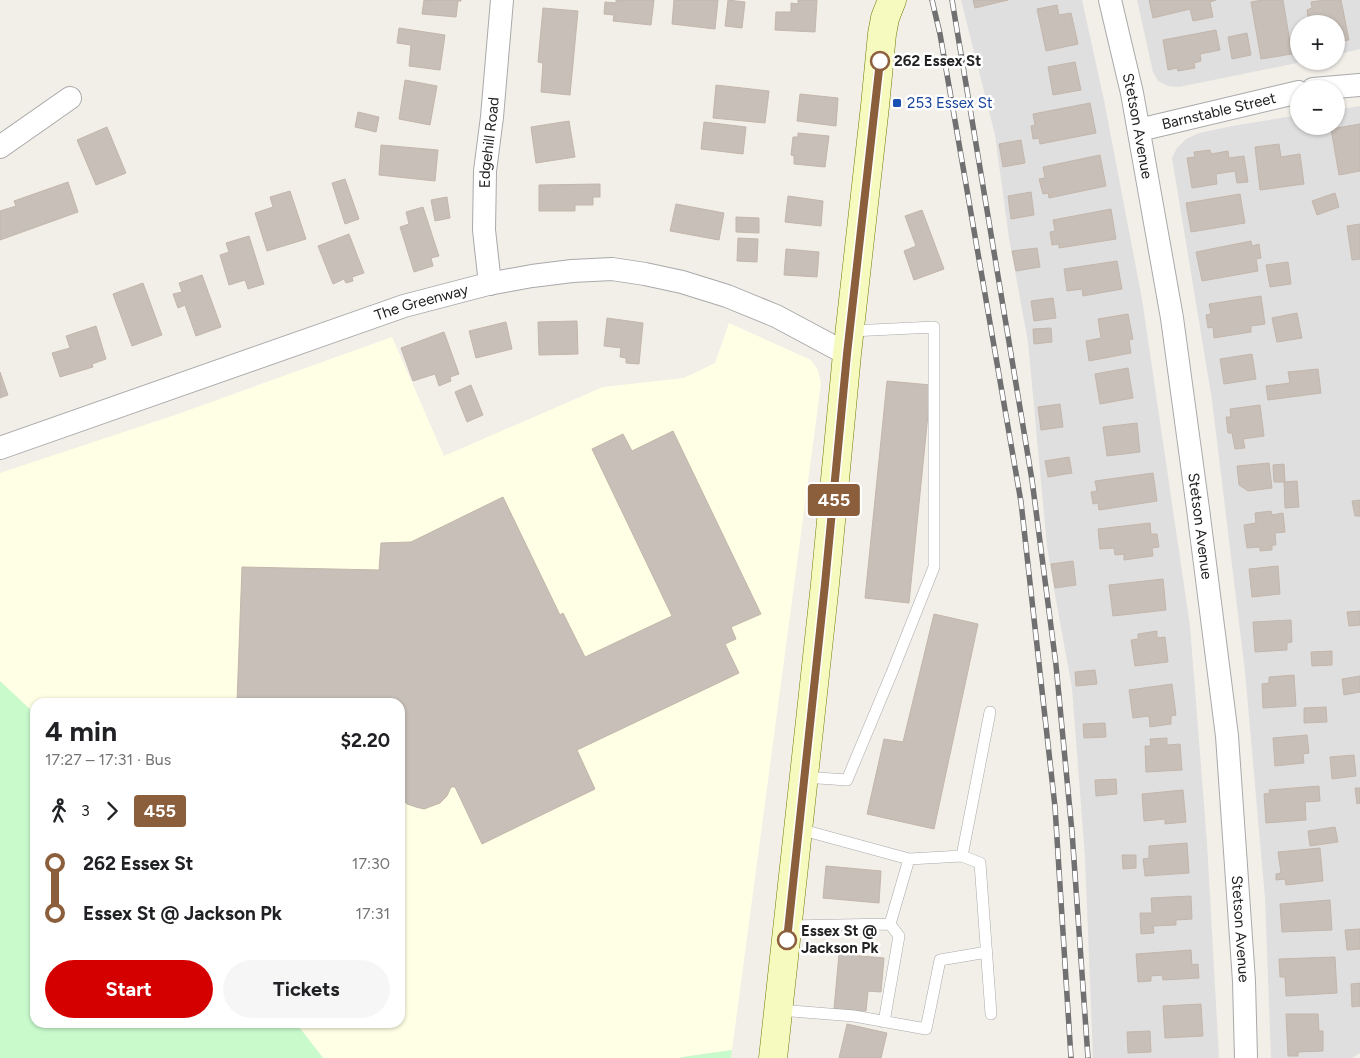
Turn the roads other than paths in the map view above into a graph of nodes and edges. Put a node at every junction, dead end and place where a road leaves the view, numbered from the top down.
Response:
1 (502, 0) edge
2 (892, 0) edge
3 (1110, 0) edge
4 (1360, 85) edge
5 (1345, 86) edge
6 (1290, 94) edge
7 (70, 98) dead end
8 (1139, 130) junction
9 (0, 147) edge
10 (490, 284) junction
11 (849, 342) junction
12 (0, 448) edge
13 (990, 712) dead end
14 (804, 777) junction
15 (799, 829) junction
16 (962, 856) junction
17 (909, 859) junction
18 (890, 924) junction
19 (788, 926) junction
20 (986, 952) junction
21 (779, 1010) junction
22 (991, 1014) dead end
23 (884, 1022) junction
24 (773, 1058) edge
25 (1246, 1058) edge

1 - 10 street, Edgehill Road
2 - 11 main road
3 - 8 street, Stetson Avenue
4 - 5 street
6 - 8 street, Barnstable Street
7 - 9 street
8 - 25 street, Stetson Avenue
10 - 11 street, The Greenway
10 - 12 street, The Greenway
11 - 14 main road
11 - 14 lane
13 - 16 lane
14 - 15 main road
15 - 17 lane
15 - 19 main road
16 - 17 lane
16 - 20 lane
17 - 18 lane
18 - 19 lane
18 - 23 lane
19 - 21 main road
20 - 22 lane
20 - 23 lane
21 - 23 lane
21 - 24 main road

